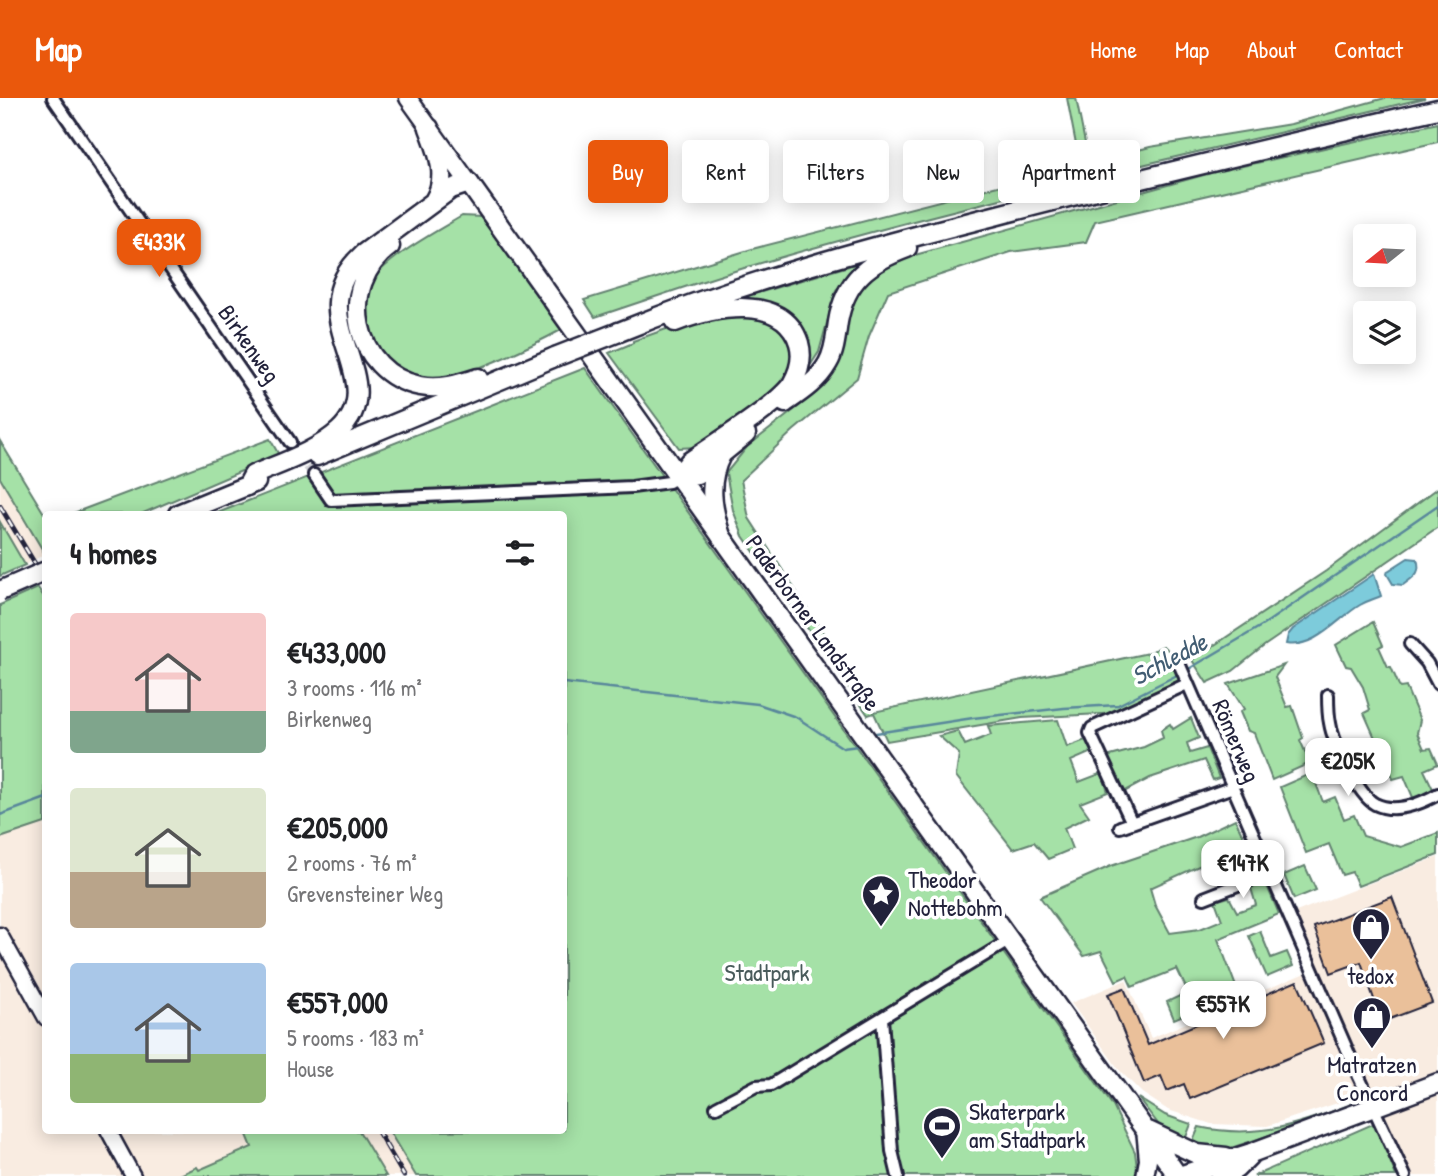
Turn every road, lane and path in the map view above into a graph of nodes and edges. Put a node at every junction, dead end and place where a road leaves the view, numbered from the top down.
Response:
1 (53, 98) edge
2 (408, 98) edge
3 (1438, 108) edge
4 (429, 128) junction
5 (469, 183) junction
6 (433, 203) junction
7 (929, 233) junction
8 (626, 329) junction
9 (525, 370) junction
10 (290, 442) tunnel mouth
11 (722, 455) junction
12 (314, 475) tunnel mouth
13 (677, 477) junction
14 (247, 486) junction
15 (185, 511) edge
16 (721, 536) junction
17 (42, 573) edge
18 (0, 591) edge
19 (1410, 644) dead end
20 (1178, 661) dead end
21 (1187, 684) junction
22 (1438, 684) edge
23 (1328, 695) dead end
24 (1233, 787) junction
25 (1438, 794) edge
26 (1132, 823) junction
27 (1120, 827) dead end
28 (1271, 872) junction
29 (1204, 898) dead end
30 (0, 935) edge
31 (1010, 940) junction
32 (42, 1011) edge
33 (882, 1018) junction
34 (1438, 1083) edge
35 (716, 1107) dead end
36 (1373, 1107) junction
37 (1145, 1129) junction
38 (110, 1134) edge
39 (1251, 1153) junction
40 (1230, 1158) junction
41 (133, 1176) edge
42 (898, 1176) edge
43 (1145, 1176) edge
44 (1178, 1176) edge
45 (1220, 1176) edge
46 (1405, 1176) edge

1 - 10 street, Birkenweg
2 - 4 main road, Paderborner Landstraße
3 - 7 main road
4 - 5 main road, Paderborner Landstraße
4 - 6 main road
5 - 6 main road
5 - 9 main road
5 - 13 main road, Paderborner Landstraße
6 - 14 main road
7 - 8 main road
7 - 11 main road
8 - 9 main road, bridge
8 - 13 main road
9 - 14 main road
11 - 13 main road
11 - 16 main road
12 - 13 street
13 - 16 main road, Paderborner Landstraße
14 - 15 main road
16 - 31 main road, Paderborner Landstraße
17 - 18 main road, bridge
19 - 22 street
20 - 21 street, Römerweg
21 - 24 street, Römerweg
21 - 26 street
23 - 25 street
24 - 26 street
24 - 28 street, Römerweg
26 - 27 street
28 - 29 street
28 - 36 street, Römerweg
30 - 32 street
31 - 33 street
31 - 37 main road, Paderborner Landstraße
33 - 35 street
33 - 42 street
34 - 36 main road
36 - 39 main road
36 - 46 street, Römerweg
37 - 40 main road
37 - 43 main road
37 - 44 main road, Paderborner Landstraße
38 - 41 street
39 - 40 main road
39 - 45 main road
40 - 44 main road

